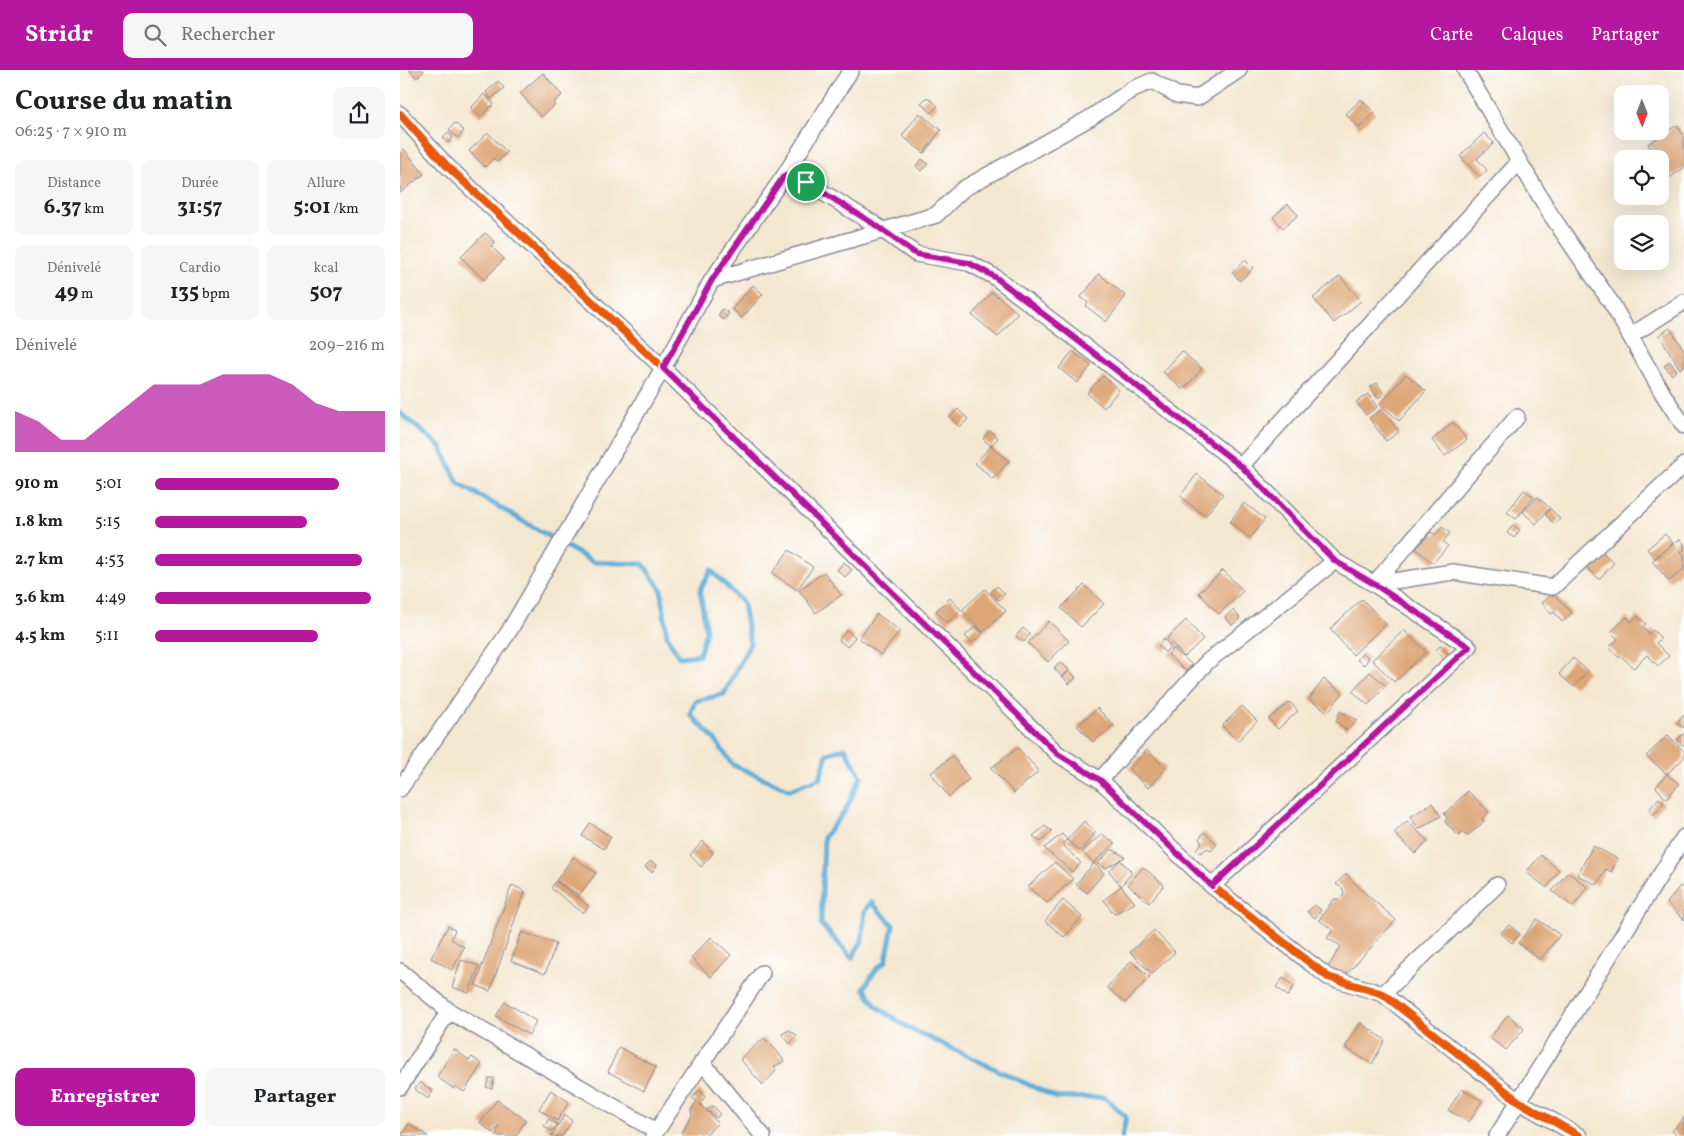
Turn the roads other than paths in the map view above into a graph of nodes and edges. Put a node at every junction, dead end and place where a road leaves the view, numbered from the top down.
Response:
1 (851, 70) edge
2 (1239, 70) edge
3 (1465, 70) edge
4 (400, 114) edge
5 (1519, 162) junction
6 (784, 176) junction
7 (882, 230) junction
8 (712, 280) junction
9 (1684, 302) edge
10 (1630, 336) junction
11 (663, 368) junction
12 (1517, 417) dead end
13 (1684, 426) edge
14 (1684, 465) edge
15 (1241, 466) junction
16 (1335, 561) junction
17 (1374, 584) junction
18 (1100, 780) junction
19 (400, 789) edge
20 (1684, 837) edge
21 (1498, 885) dead end
22 (1212, 886) junction
23 (400, 971) edge
24 (762, 973) dead end
25 (1383, 994) junction
26 (450, 1011) junction
27 (702, 1062) junction
28 (400, 1087) edge
29 (1518, 1101) junction
30 (654, 1134) edge
31 (763, 1136) edge
32 (1497, 1136) edge
33 (1579, 1136) edge

1 - 6 street
2 - 7 street
3 - 5 street
4 - 11 street
5 - 10 street
5 - 15 street
6 - 7 street
6 - 8 street
7 - 8 street
7 - 15 street
8 - 11 street
9 - 10 street
10 - 13 street
11 - 18 street
11 - 19 street
12 - 17 street
14 - 17 street
15 - 16 street
16 - 17 street
16 - 18 street
17 - 22 street
18 - 22 street
20 - 29 street
21 - 25 street
22 - 25 street
23 - 26 street
24 - 27 street
25 - 29 street
26 - 28 street
26 - 30 street
27 - 30 street
27 - 31 street
29 - 32 street
29 - 33 street

